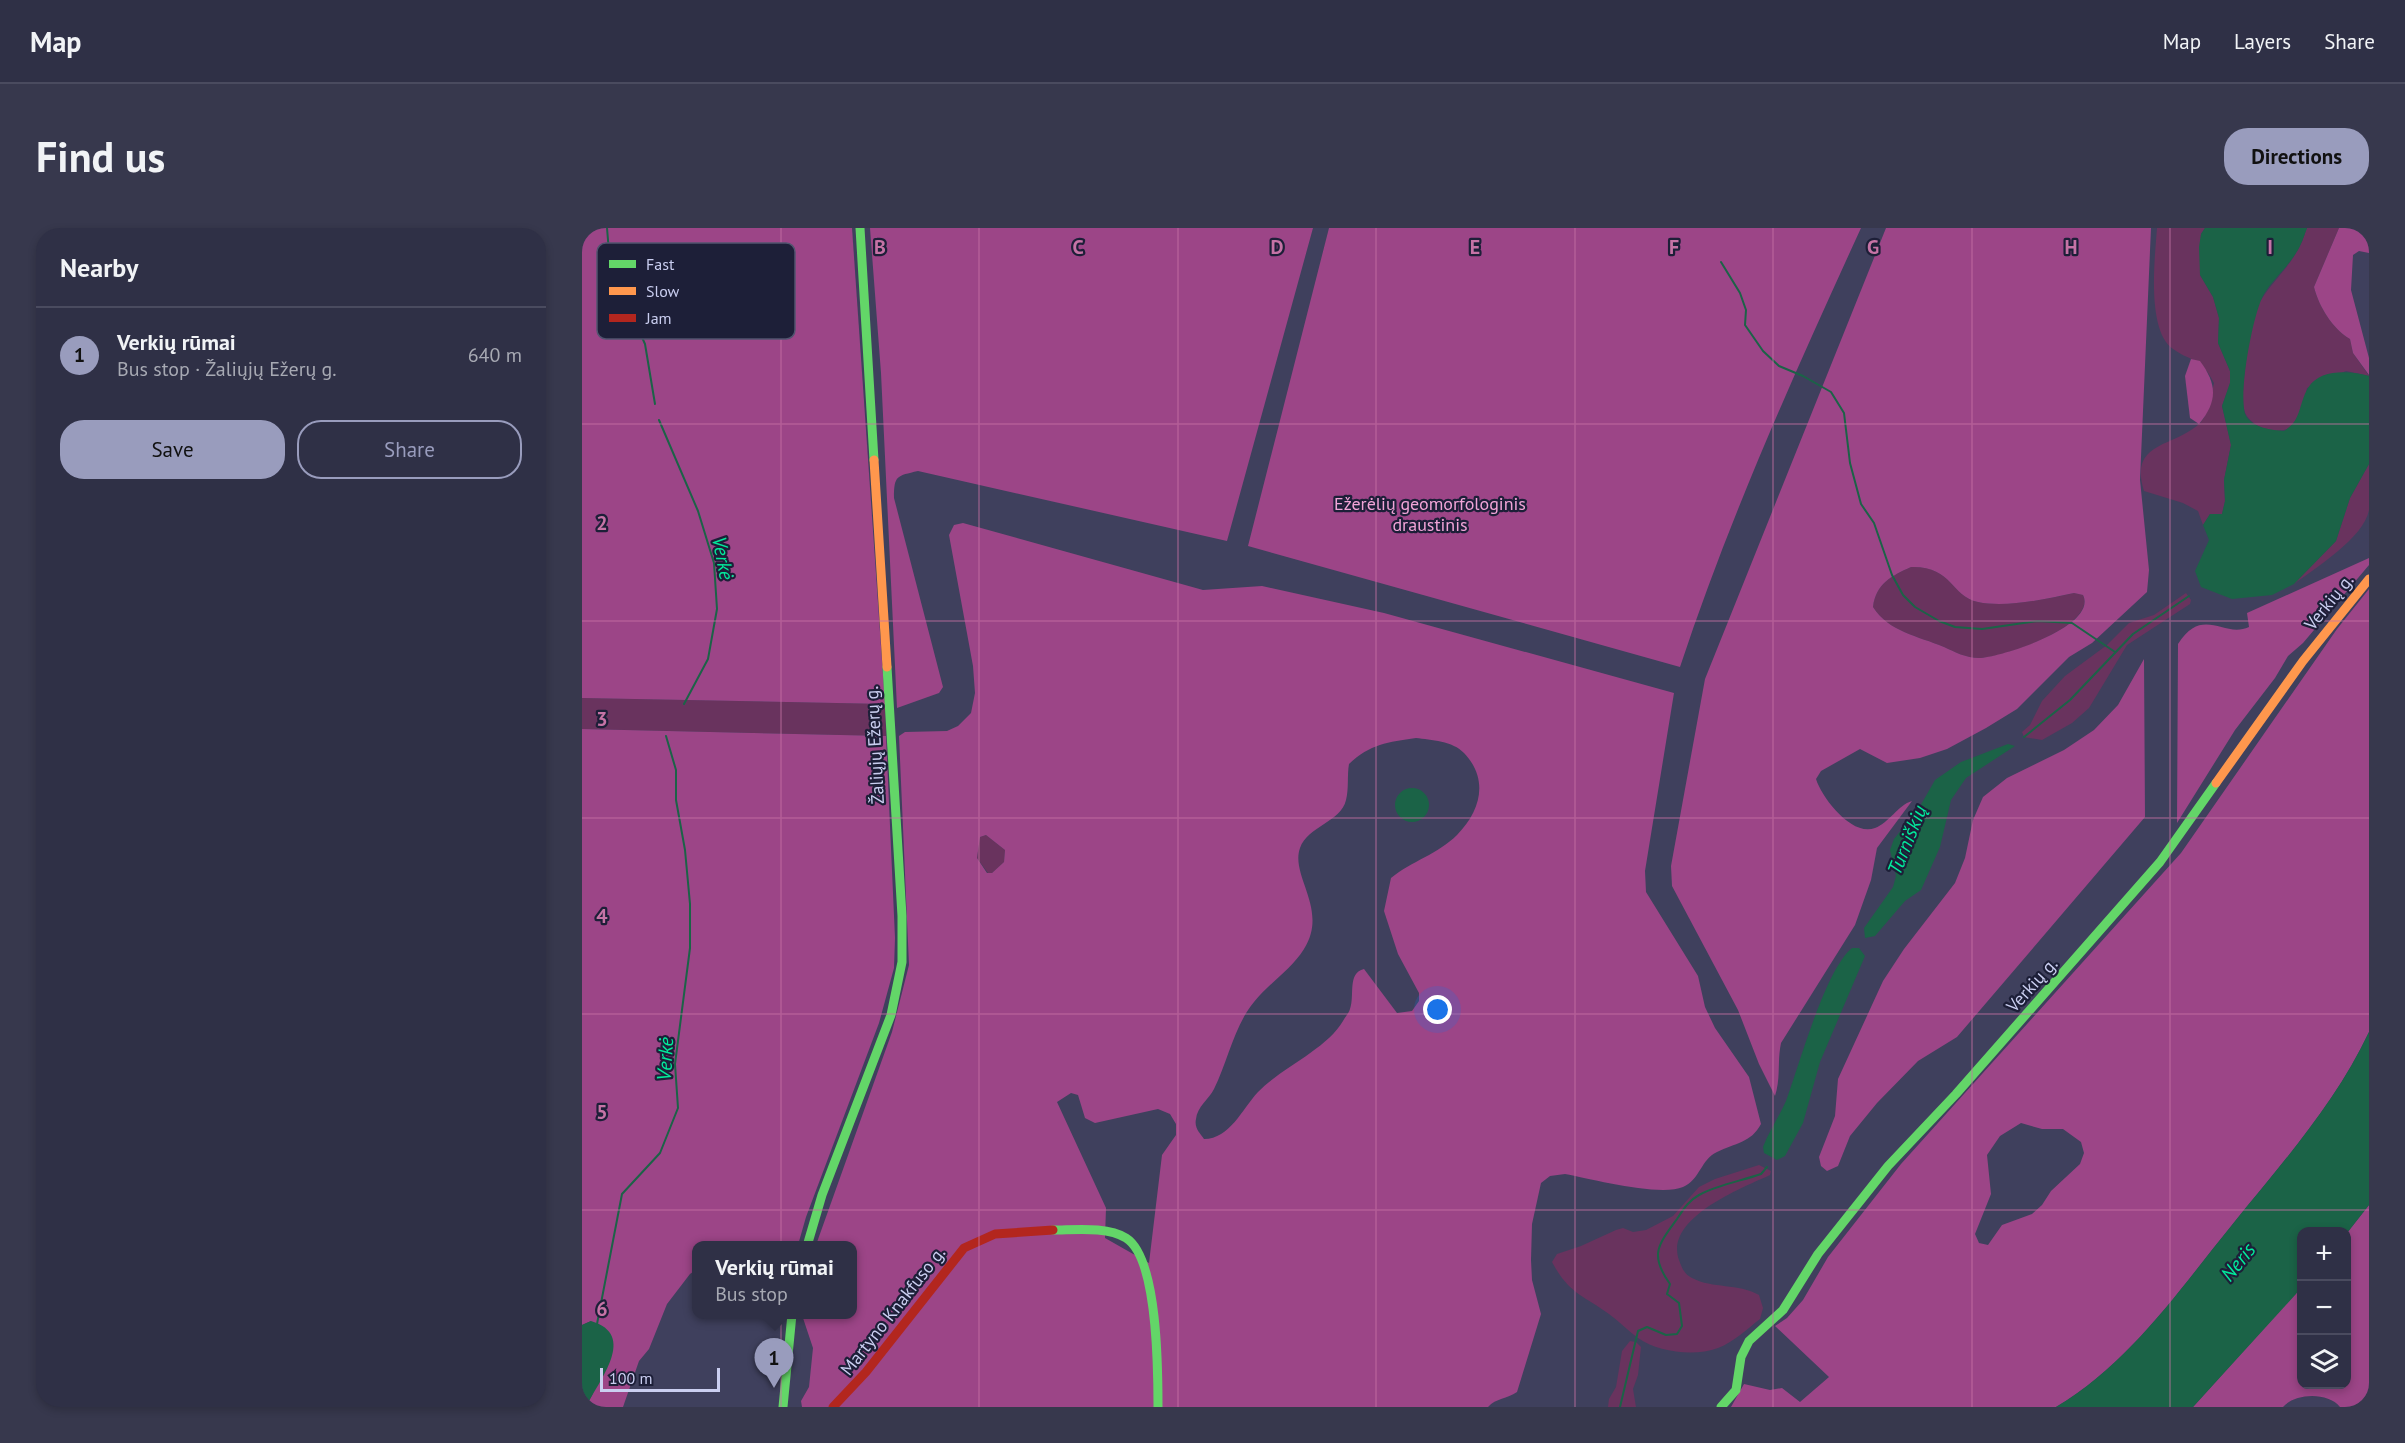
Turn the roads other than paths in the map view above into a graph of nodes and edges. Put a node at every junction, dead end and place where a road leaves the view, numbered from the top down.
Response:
1 (860, 228) edge
2 (2369, 579) edge
3 (808, 1241) edge
4 (792, 1319) edge
5 (783, 1407) edge
6 (833, 1407) edge
7 (1158, 1407) edge
8 (1721, 1407) edge

1 - 3 main road, Žaliųjų Ežerų g.
2 - 8 main road, Verkių g.
4 - 5 main road
6 - 7 main road, Martyno Knakfuso g.

